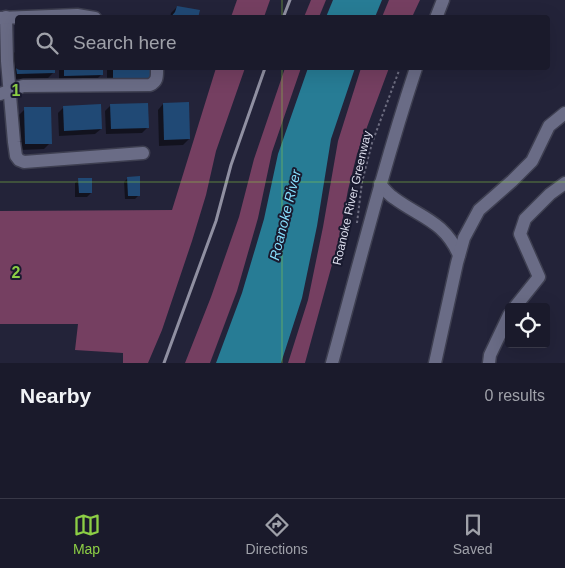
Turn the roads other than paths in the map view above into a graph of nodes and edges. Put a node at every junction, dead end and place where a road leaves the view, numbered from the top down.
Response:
1 (443, 0) edge
2 (437, 15) edge
3 (3, 17) edge
4 (158, 70) edge
5 (415, 70) edge
6 (5, 92) edge
7 (565, 113) edge
8 (143, 153) dead end
9 (565, 182) edge
10 (380, 184) junction
11 (459, 255) junction
12 (519, 303) edge
13 (505, 323) edge
14 (332, 363) edge
15 (435, 363) edge
16 (489, 363) edge

1 - 2 lane
3 - 6 lane
4 - 6 lane
5 - 10 lane
6 - 8 lane
7 - 11 lane
9 - 12 lane
10 - 11 lane
10 - 14 lane
11 - 15 lane
13 - 16 lane

